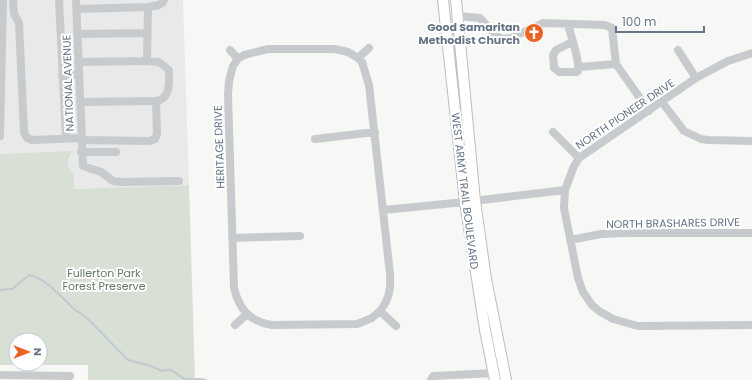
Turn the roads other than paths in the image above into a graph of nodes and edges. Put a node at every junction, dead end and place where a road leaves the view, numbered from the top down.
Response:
1 (3, 0) edge
2 (13, 0) edge
3 (59, 0) edge
4 (164, 0) edge
5 (443, 0) edge
6 (456, 0) edge
7 (76, 4) edge
8 (148, 7) junction
9 (457, 18) junction
10 (444, 21) junction
11 (568, 25) junction
12 (147, 33) junction
13 (78, 34) junction
14 (572, 41) junction
15 (369, 48) dead end
16 (230, 50) dead end
17 (678, 50) dead end
18 (752, 53) edge
19 (358, 58) junction
20 (238, 59) junction
21 (147, 61) junction
22 (78, 62) junction
23 (616, 64) junction
24 (579, 67) junction
25 (79, 74) junction
26 (62, 75) junction
27 (696, 78) junction
28 (156, 101) junction
29 (80, 102) junction
30 (662, 102) junction
31 (649, 111) junction
32 (375, 132) junction
33 (553, 132) dead end
34 (0, 136) edge
35 (66, 139) junction
36 (81, 139) junction
37 (315, 139) dead end
38 (752, 141) edge
39 (81, 152) junction
40 (116, 152) dead end
41 (579, 158) junction
42 (179, 181) dead end
43 (565, 190) junction
44 (475, 201) junction
45 (465, 202) junction
46 (384, 210) junction
47 (752, 233) edge
48 (300, 236) dead end
49 (232, 238) junction
50 (570, 240) junction
51 (380, 311) junction
52 (247, 314) junction
53 (235, 325) dead end
54 (752, 325) edge
55 (396, 326) dead end
56 (503, 367) junction
57 (0, 375) edge
58 (489, 375) edge
59 (70, 376) dead end
60 (36, 378) edge
61 (448, 378) edge
62 (431, 380) edge
63 (506, 380) edge

1 - 34 street
2 - 35 street
3 - 26 street
4 - 8 street
5 - 10 main road, WEST ARMY TRAIL BOULEVARD
6 - 9 main road, WEST ARMY TRAIL BOULEVARD
7 - 8 street
7 - 13 street, NATIONAL AVENUE
8 - 12 street
9 - 10 main road
9 - 11 street
9 - 44 main road, WEST ARMY TRAIL BOULEVARD
10 - 45 main road, WEST ARMY TRAIL BOULEVARD
11 - 14 street
11 - 23 street
12 - 13 street
12 - 21 street
13 - 22 street, NATIONAL AVENUE
14 - 24 street
14 - 24 street
15 - 19 street
16 - 20 street
17 - 27 street
18 - 27 street, NORTH PIONEER DRIVE
19 - 20 street
19 - 32 street
20 - 49 street, HERITAGE DRIVE
21 - 22 street
21 - 28 street
22 - 25 street, NATIONAL AVENUE
23 - 24 street
23 - 31 street
25 - 26 street
25 - 29 street, NATIONAL AVENUE
26 - 35 street
27 - 30 street, NORTH PIONEER DRIVE
28 - 29 street
28 - 36 street
29 - 36 street, NATIONAL AVENUE
30 - 31 street, NORTH PIONEER DRIVE
30 - 38 street
31 - 41 street, NORTH PIONEER DRIVE
32 - 37 street
32 - 46 street
33 - 41 street
35 - 36 street
36 - 39 street, NATIONAL AVENUE
39 - 40 street
39 - 42 street, NATIONAL AVENUE
41 - 43 street, NORTH PIONEER DRIVE
43 - 44 street
43 - 50 street, NORTH PIONEER DRIVE
44 - 45 street
44 - 56 main road, WEST ARMY TRAIL BOULEVARD
45 - 46 street
45 - 58 main road, WEST ARMY TRAIL BOULEVARD
46 - 51 street
47 - 50 street, NORTH BRASHARES DRIVE
48 - 49 street
49 - 52 street, HERITAGE DRIVE
50 - 54 street, NORTH PIONEER DRIVE
51 - 52 street, HERITAGE DRIVE
51 - 55 street
52 - 53 street
56 - 58 main road
56 - 63 main road, WEST ARMY TRAIL BOULEVARD
57 - 60 street
58 - 61 street
59 - 60 street
61 - 62 street

